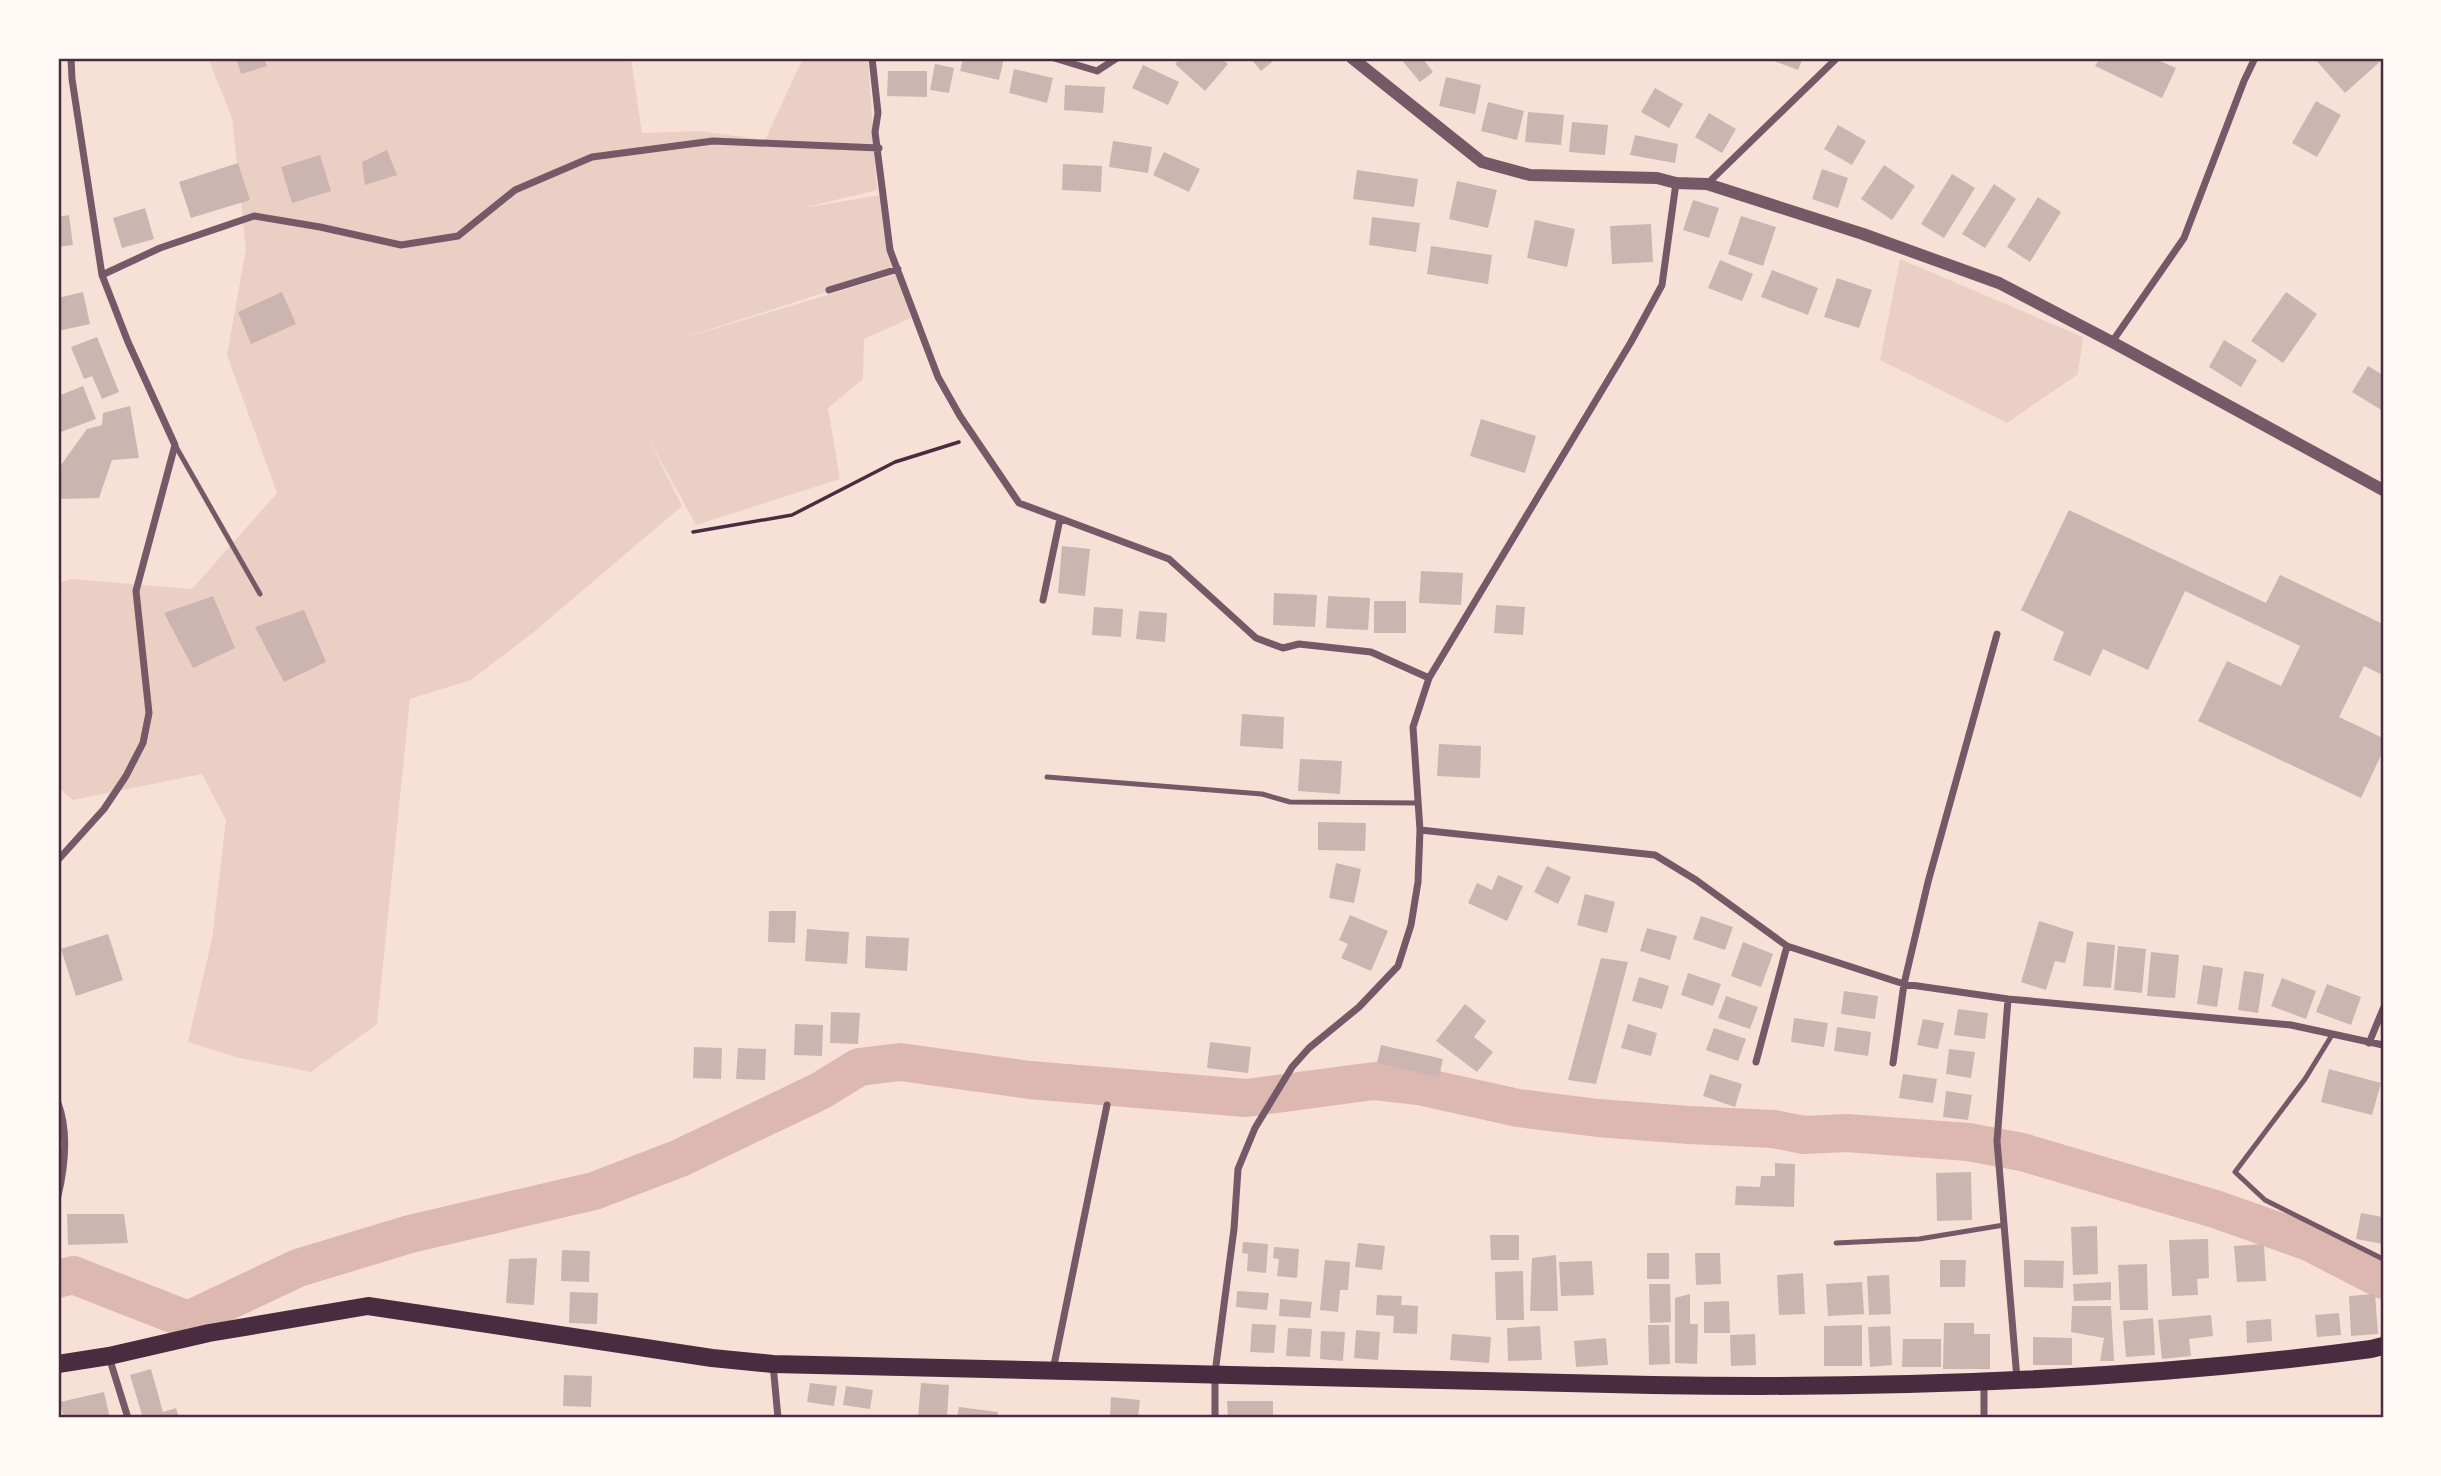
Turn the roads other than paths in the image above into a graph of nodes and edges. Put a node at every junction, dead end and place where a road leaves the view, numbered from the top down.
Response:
1 (71, 58) edge
2 (872, 58) edge
3 (1054, 58) edge
4 (1117, 58) edge
5 (1352, 58) edge
6 (1837, 58) edge
7 (2256, 58) edge
8 (879, 148) junction
9 (1676, 183) junction
10 (1707, 184) junction
11 (898, 269) junction
12 (102, 275) junction
13 (829, 290) dead end
14 (2112, 342) junction
15 (175, 445) junction
16 (2383, 490) edge
17 (1060, 519) junction
18 (260, 594) dead end
19 (1043, 600) dead end
20 (1997, 634) dead end
21 (1429, 678) junction
22 (1047, 777) dead end
23 (1418, 803) junction
24 (1419, 830) junction
25 (58, 860) edge
26 (1787, 946) junction
27 (1904, 984) junction
28 (2008, 999) junction
29 (2383, 1009) edge
30 (2332, 1035) junction
31 (2369, 1043) junction
32 (2383, 1045) edge
33 (1756, 1062) dead end
34 (1893, 1063) dead end
35 (58, 1103) edge
36 (1107, 1105) dead end
37 (58, 1196) edge
38 (2004, 1225) junction
39 (1836, 1243) dead end
40 (2383, 1259) edge
41 (2383, 1346) edge
42 (109, 1356) junction
43 (58, 1364) edge
44 (773, 1364) junction
45 (1053, 1370) junction
46 (1215, 1373) junction
47 (2017, 1380) junction
48 (1984, 1384) junction
49 (128, 1418) edge
50 (778, 1418) edge
51 (1215, 1418) edge
52 (1984, 1418) edge

1 - 12 street
2 - 8 street
3 - 4 street
5 - 9 street
6 - 10 street
7 - 14 street
8 - 11 street
8 - 12 street
9 - 10 street
9 - 21 street
10 - 14 street
11 - 13 street
11 - 17 street
12 - 15 street
14 - 16 street
15 - 18 lane
15 - 25 street
17 - 19 street
17 - 21 street
20 - 27 street
21 - 23 street
22 - 23 lane
23 - 24 street
24 - 26 street
24 - 46 street
26 - 27 street
26 - 33 street
27 - 28 street
27 - 34 street
28 - 30 street
28 - 38 street
29 - 31 street
30 - 31 street
30 - 40 lane
31 - 32 street
35 - 37 street
36 - 45 street
38 - 39 lane
38 - 47 street
41 - 47 main road
42 - 43 main road
42 - 44 main road
42 - 49 street
44 - 45 main road
44 - 50 street
45 - 46 main road
46 - 48 main road
46 - 51 street
47 - 48 main road
48 - 52 street

